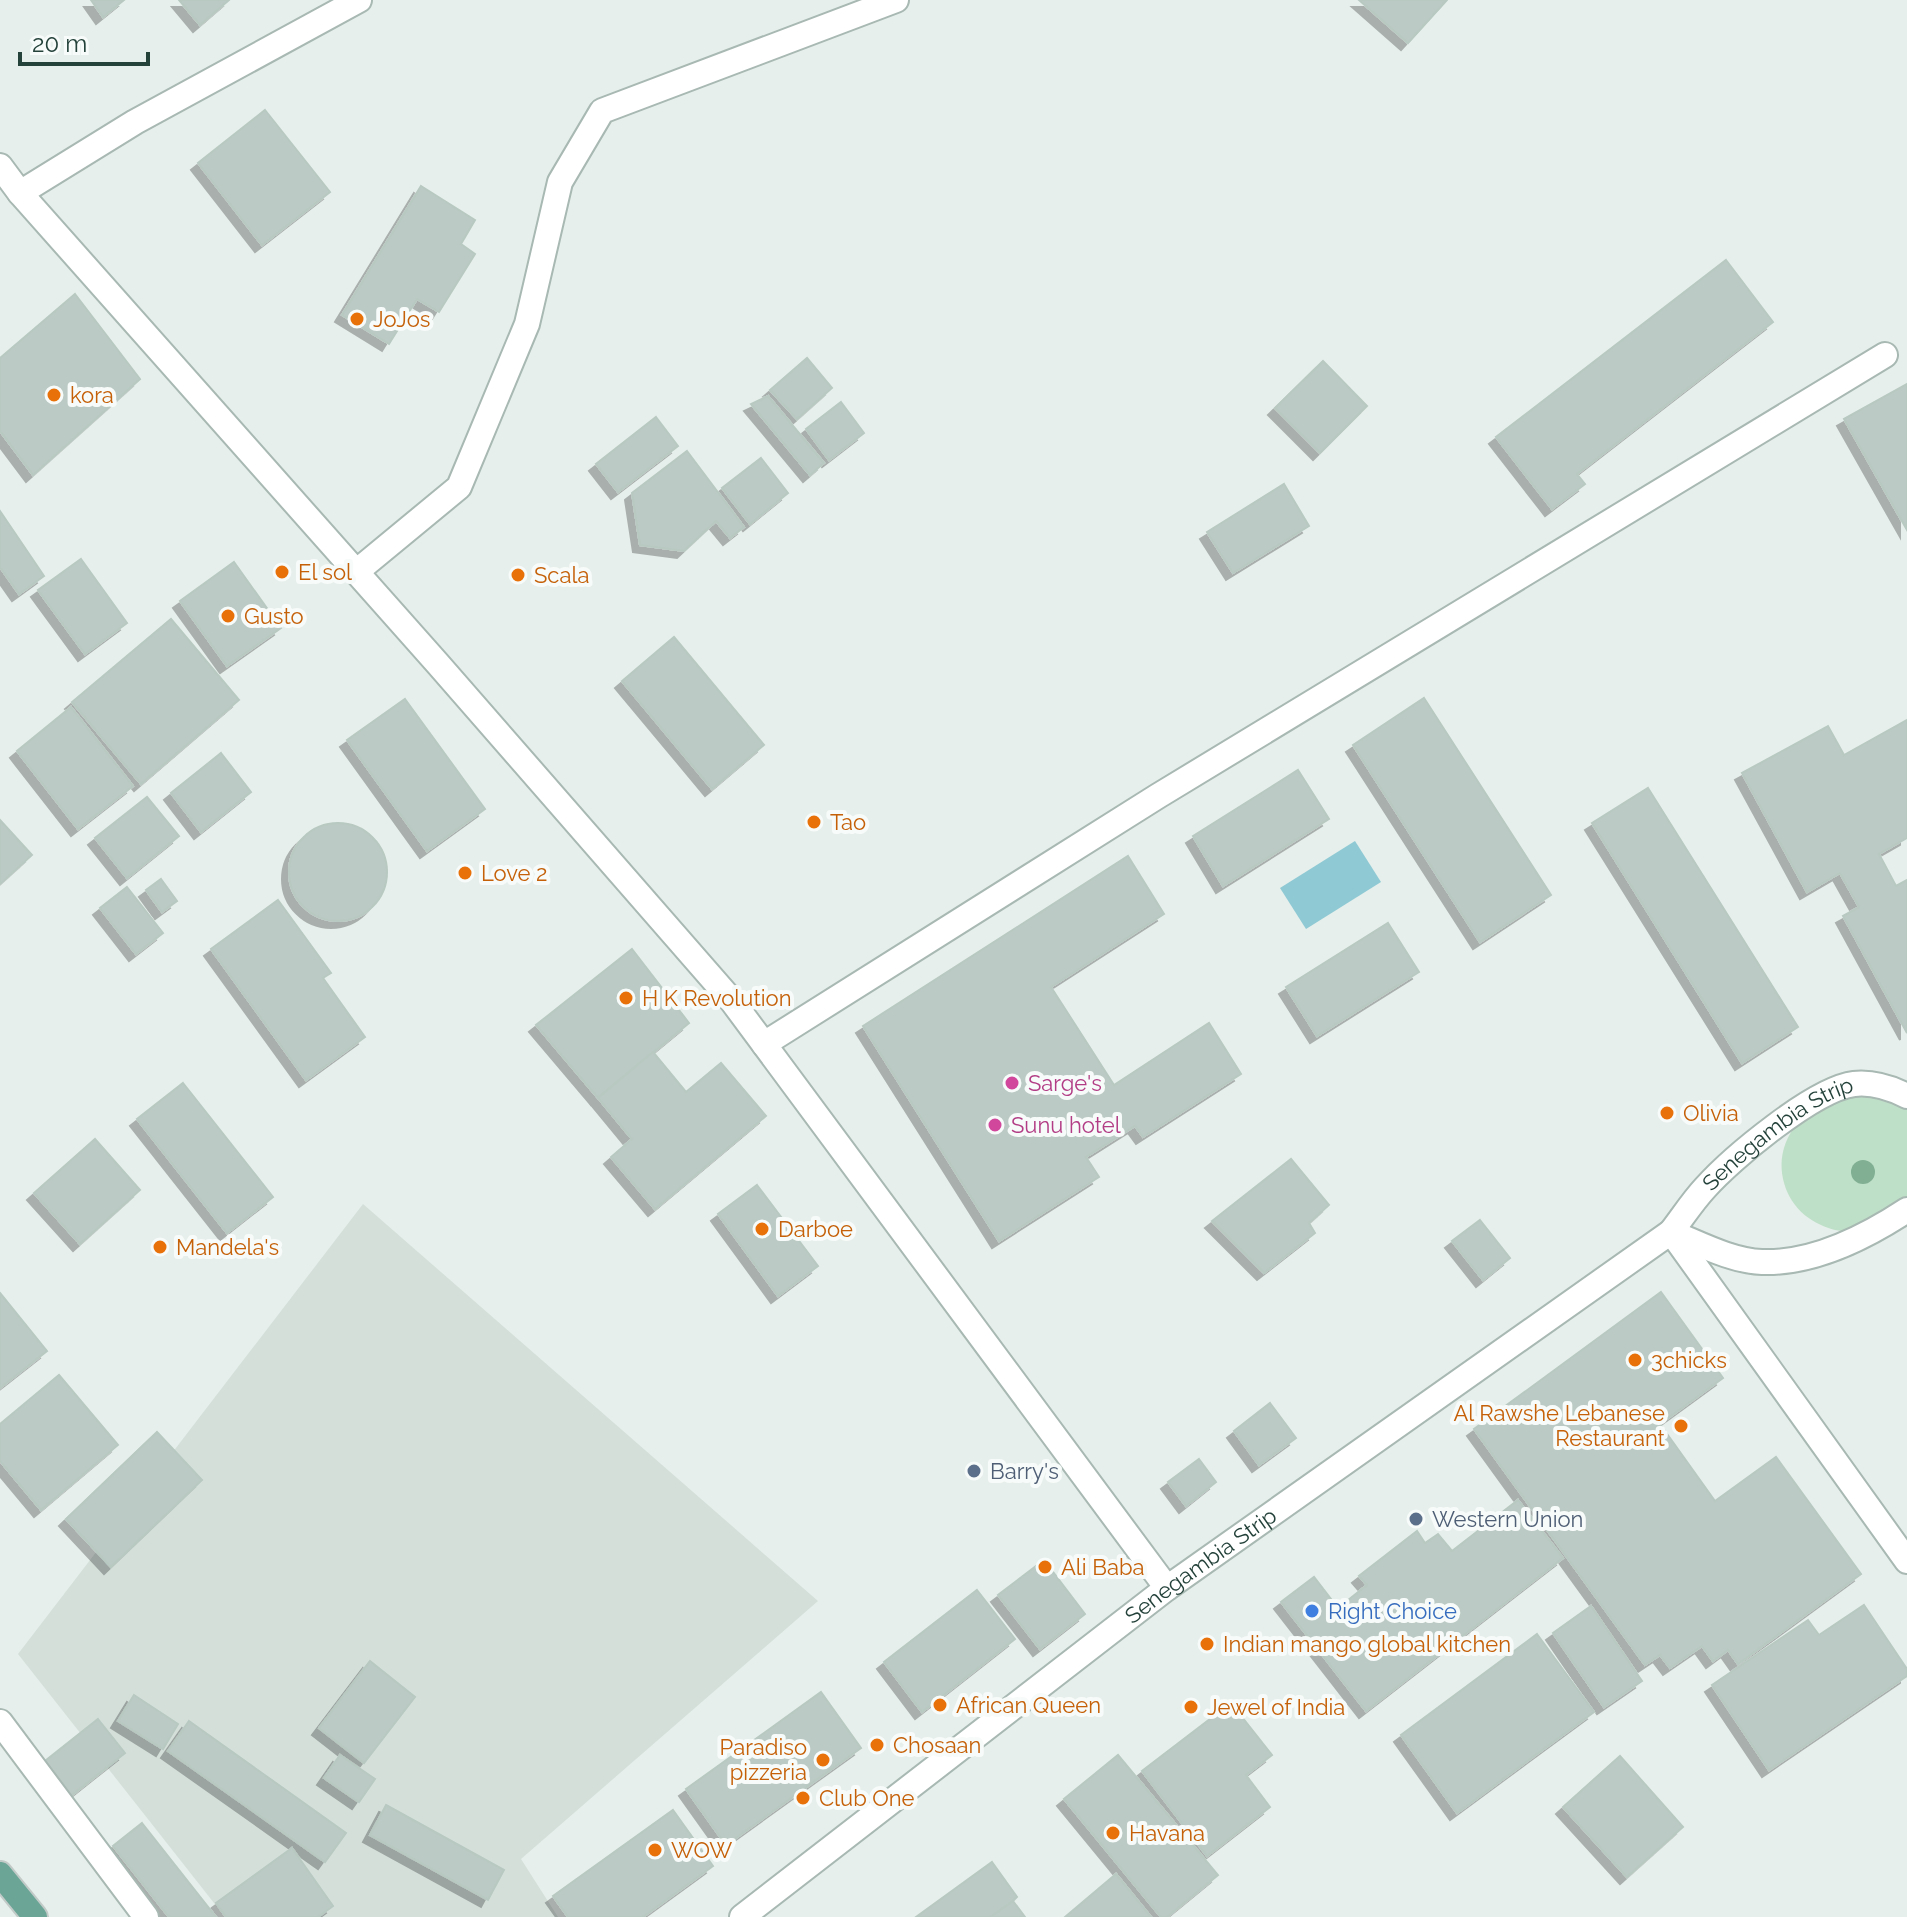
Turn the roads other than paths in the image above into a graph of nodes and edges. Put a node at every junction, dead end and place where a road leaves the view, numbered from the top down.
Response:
1 (359, 0) edge
2 (896, 0) edge
3 (0, 166) edge
4 (20, 193) junction
5 (1885, 355) dead end
6 (356, 572) junction
7 (764, 1044) junction
8 (1907, 1096) edge
9 (1907, 1210) edge
10 (1671, 1232) junction
11 (1907, 1561) edge
12 (1167, 1588) junction
13 (0, 1722) edge
14 (0, 1874) edge
15 (35, 1917) edge
16 (146, 1917) edge
17 (742, 1917) edge

1 - 4 street
2 - 6 street
3 - 4 street
4 - 6 street
5 - 7 street
6 - 7 street
7 - 12 street
8 - 10 street, Senegambia Strip
9 - 10 street
10 - 11 street
10 - 12 street, Senegambia Strip
12 - 17 street, Senegambia Strip
13 - 16 street
14 - 15 main road

